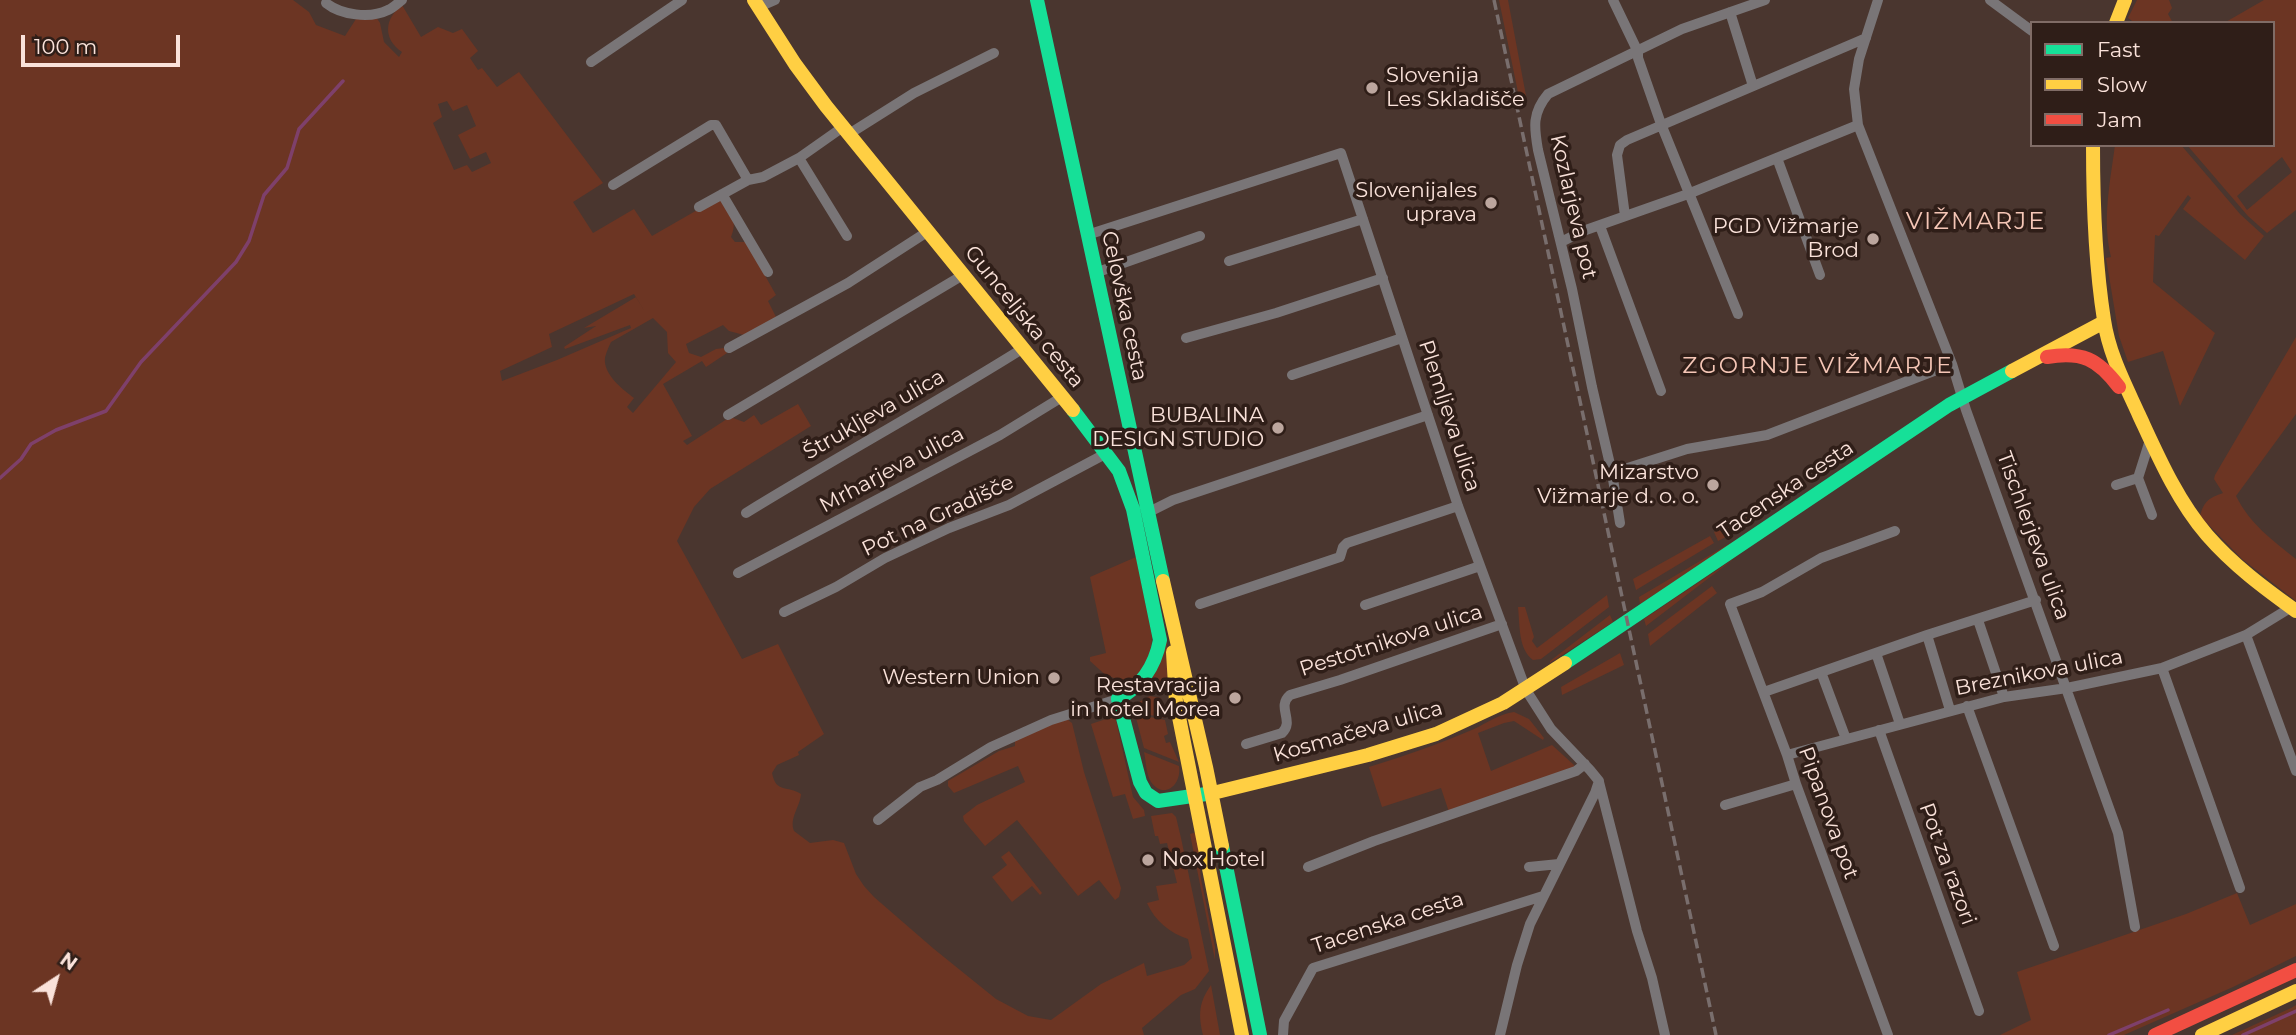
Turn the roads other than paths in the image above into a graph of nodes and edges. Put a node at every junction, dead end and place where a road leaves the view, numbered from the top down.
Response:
1 (402, 0) edge
2 (682, 0) edge
3 (775, 0) edge
4 (1037, 0) edge
5 (1613, 0) edge
6 (1765, 0) edge
7 (1878, 0) edge
8 (1990, 0) edge
9 (2125, 0) edge
10 (1749, 2) edge
11 (326, 3) dead end
12 (757, 4) edge
13 (1730, 12) junction
14 (2117, 21) edge
15 (2030, 30) edge
16 (1866, 38) junction
17 (1638, 52) junction
18 (994, 53) dead end
19 (591, 62) dead end
20 (1753, 86) junction
21 (1661, 124) junction
22 (1858, 125) junction
23 (846, 130) junction
24 (2092, 147) edge
25 (799, 158) junction
26 (1777, 158) junction
27 (748, 180) junction
28 (613, 185) dead end
29 (722, 194) junction
30 (1688, 194) junction
31 (699, 207) dead end
32 (1625, 216) junction
33 (1363, 219) junction
34 (1600, 226) junction
35 (927, 232) junction
36 (1087, 235) junction
37 (847, 236) dead end
38 (1199, 236) dead end
39 (1561, 242) junction
40 (1229, 261) dead end
41 (768, 272) dead end
42 (1095, 273) junction
43 (962, 275) junction
44 (1820, 275) dead end
45 (1383, 278) junction
46 (1738, 314) dead end
47 (2104, 323) junction
48 (1186, 338) dead end
49 (1402, 338) junction
50 (729, 348) dead end
51 (1022, 349) junction
52 (2035, 360) junction
53 (1952, 364) junction
54 (1292, 375) dead end
55 (1661, 391) dead end
56 (1062, 397) junction
57 (1962, 397) junction
58 (728, 415) dead end
59 (1428, 415) junction
60 (2140, 418) junction
61 (2151, 440) junction
62 (1107, 453) junction
63 (1612, 473) junction
64 (2138, 478) junction
65 (2116, 485) dead end
66 (1458, 506) junction
67 (746, 513) dead end
68 (1147, 513) junction
69 (2152, 515) dead end
70 (1620, 523) dead end
71 (1895, 531) dead end
72 (1480, 566) junction
73 (738, 572) dead end
74 (2036, 600) junction
75 (1200, 604) dead end
76 (1365, 605) dead end
77 (2293, 609) edge
78 (784, 612) dead end
79 (1978, 620) junction
80 (1172, 621) junction
81 (1502, 624) junction
82 (1927, 635) junction
83 (2246, 635) junction
84 (1875, 653) junction
85 (2162, 668) junction
86 (1821, 672) junction
87 (2067, 688) junction
88 (1526, 690) junction
89 (1764, 692) junction
90 (1124, 696) junction
91 (2004, 697) junction
92 (1967, 706) junction
93 (1950, 710) junction
94 (1900, 724) junction
95 (1879, 730) junction
96 (1846, 738) junction
97 (1246, 744) dead end
98 (1787, 754) junction
99 (1585, 764) junction
100 (2296, 771) edge
101 (1598, 781) junction
102 (1796, 784) junction
103 (1212, 793) junction
104 (1195, 797) junction
105 (1725, 805) dead end
106 (878, 820) dead end
107 (1559, 864) junction
108 (1308, 867) dead end
109 (1529, 867) dead end
110 (2240, 888) dead end
111 (1543, 896) junction
112 (2135, 927) dead end
113 (2054, 946) dead end
114 (2296, 970) edge
115 (2296, 991) edge
116 (1979, 1011) dead end
117 (1282, 1033) edge
118 (1242, 1035) edge
119 (1260, 1035) edge
120 (1500, 1035) edge
121 (1665, 1035) edge
122 (1888, 1035) edge
123 (2155, 1035) edge
124 (2202, 1035) edge

1 - 11 street
2 - 19 street
3 - 12 street
4 - 36 main road, Celovška cesta
5 - 17 street
6 - 10 street, Kozlarjeva pot
7 - 16 street, Tischlerjeva ulica
8 - 15 street
9 - 14 main road
10 - 13 street, Kozlarjeva pot
12 - 23 main road, Gunceljska cesta
13 - 17 street, Kozlarjeva pot
13 - 20 street
16 - 20 street
16 - 22 street, Tischlerjeva ulica
17 - 21 street
17 - 39 street, Kozlarjeva pot
18 - 23 street
20 - 21 street
21 - 30 street
21 - 32 street
22 - 26 street
22 - 53 street, Tischlerjeva ulica
23 - 25 street
23 - 35 main road, Gunceljska cesta
24 - 47 main road
25 - 27 street
25 - 37 street
26 - 30 street
26 - 44 street
27 - 28 street
27 - 29 street
29 - 31 street
29 - 41 street
30 - 32 street
30 - 46 street
32 - 34 street
33 - 36 street, Plemljeva ulica
33 - 40 street
33 - 45 street, Plemljeva ulica
34 - 39 street
34 - 55 street
35 - 43 main road, Gunceljska cesta
35 - 50 street
36 - 42 main road, Celovška cesta
38 - 42 street
39 - 63 street, Kozlarjeva pot
42 - 68 main road, Celovška cesta
43 - 51 main road, Gunceljska cesta
43 - 58 street
45 - 48 street
45 - 49 street, Plemljeva ulica
47 - 52 main road, Tacenska cesta
47 - 60 main road
49 - 54 street
49 - 59 street, Plemljeva ulica
51 - 56 main road, Gunceljska cesta
51 - 67 street, Štrukljeva ulica
52 - 57 main road, Tacenska cesta
52 - 60 main road
53 - 57 street, Tischlerjeva ulica
53 - 63 street
56 - 62 main road, Gunceljska cesta
56 - 73 street, Mrharjeva ulica
57 - 74 street, Tischlerjeva ulica
57 - 88 main road, Tacenska cesta
59 - 66 street, Plemljeva ulica
59 - 68 street
60 - 61 main road
61 - 64 street
61 - 77 main road
62 - 78 street, Pot na Gradišče
62 - 90 main road, Gunceljska cesta
63 - 70 street, Kozlarjeva pot
64 - 65 street
64 - 69 street
66 - 72 street, Plemljeva ulica
66 - 75 street
68 - 80 main road, Celovška cesta
71 - 89 street, Pipanova pot
72 - 76 street
72 - 81 street, Plemljeva ulica
74 - 79 street
74 - 87 street, Tischlerjeva ulica
77 - 83 street, Breznikova ulica
79 - 82 street
79 - 91 street
80 - 103 main road, Celovška cesta
80 - 104 main road, Celovška cesta
81 - 88 street, Plemljeva ulica
81 - 97 street, Pestotnikova ulica
82 - 84 street
82 - 93 street
83 - 85 street, Breznikova ulica
83 - 100 street
84 - 86 street
84 - 94 street
85 - 87 street, Breznikova ulica
85 - 110 street
86 - 89 street
86 - 96 street
87 - 91 street, Breznikova ulica
87 - 112 street, Tischlerjeva ulica
88 - 99 street
88 - 103 main road, Kosmačeva ulica
89 - 98 street, Pipanova pot
90 - 104 main road
90 - 106 street
91 - 92 street, Breznikova ulica
92 - 93 street, Breznikova ulica
92 - 113 street
93 - 94 street, Breznikova ulica
94 - 95 street, Breznikova ulica
95 - 96 street, Breznikova ulica
95 - 116 street, Pot za razori
96 - 98 street, Breznikova ulica
98 - 102 street, Pipanova pot
99 - 101 street
99 - 108 street
101 - 107 street
101 - 121 street
102 - 105 street
102 - 122 street, Pipanova pot
103 - 104 main road, Kosmačeva ulica
103 - 119 main road, Celovška cesta
104 - 118 main road, Celovška cesta
107 - 109 street
107 - 111 street
111 - 117 street, Tacenska cesta
111 - 120 street
114 - 123 main road
115 - 124 main road

